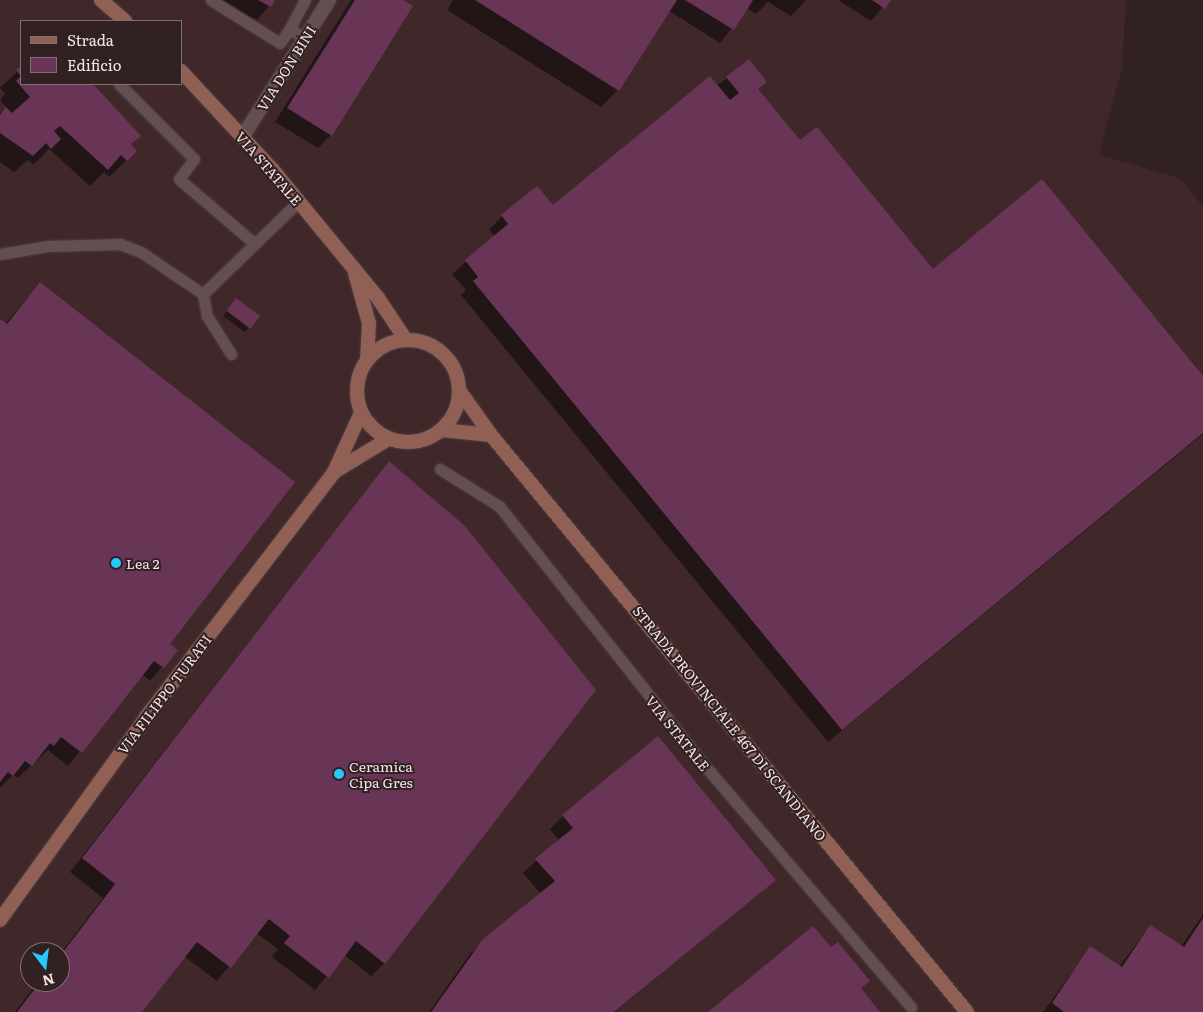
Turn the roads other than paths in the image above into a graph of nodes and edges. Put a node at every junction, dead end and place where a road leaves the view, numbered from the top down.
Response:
1 (101, 0) edge
2 (211, 0) edge
3 (305, 0) edge
4 (329, 0) edge
5 (124, 20) edge
6 (290, 28) junction
7 (304, 39) junction
8 (182, 72) edge
9 (120, 85) edge
10 (243, 136) junction
11 (299, 202) junction
12 (255, 244) junction
13 (0, 254) edge
14 (354, 268) junction
15 (203, 294) junction
16 (406, 340) junction
17 (231, 354) dead end
18 (367, 360) junction
19 (459, 390) junction
20 (361, 413) junction
21 (442, 430) junction
22 (491, 435) junction
23 (388, 439) junction
24 (440, 469) dead end
25 (334, 472) junction
26 (0, 920) edge
27 (911, 1007) dead end
28 (967, 1012) edge

1 - 5 main road
2 - 6 lane
3 - 6 lane
4 - 7 street, VIA DON BINI
6 - 7 lane
7 - 10 street, VIA DON BINI
8 - 10 main road, VIA STATALE
9 - 12 lane
10 - 11 main road, VIA STATALE
11 - 12 lane
11 - 14 main road, VIA STATALE
12 - 15 lane
13 - 15 lane
14 - 16 main road, VIA STATALE
14 - 18 main road, VIA STATALE
15 - 17 lane
16 - 18 main road
16 - 19 main road
18 - 20 main road, VIA STATALE
19 - 21 main road
19 - 22 main road
20 - 23 main road
20 - 25 main road, VIA FILIPPO TURATI
21 - 22 main road
21 - 23 main road
22 - 28 main road, STRADA PROVINCIALE 467 DI SCANDIANO
23 - 25 main road, VIA FILIPPO TURATI
24 - 27 lane, VIA STATALE
25 - 26 main road, VIA FILIPPO TURATI

